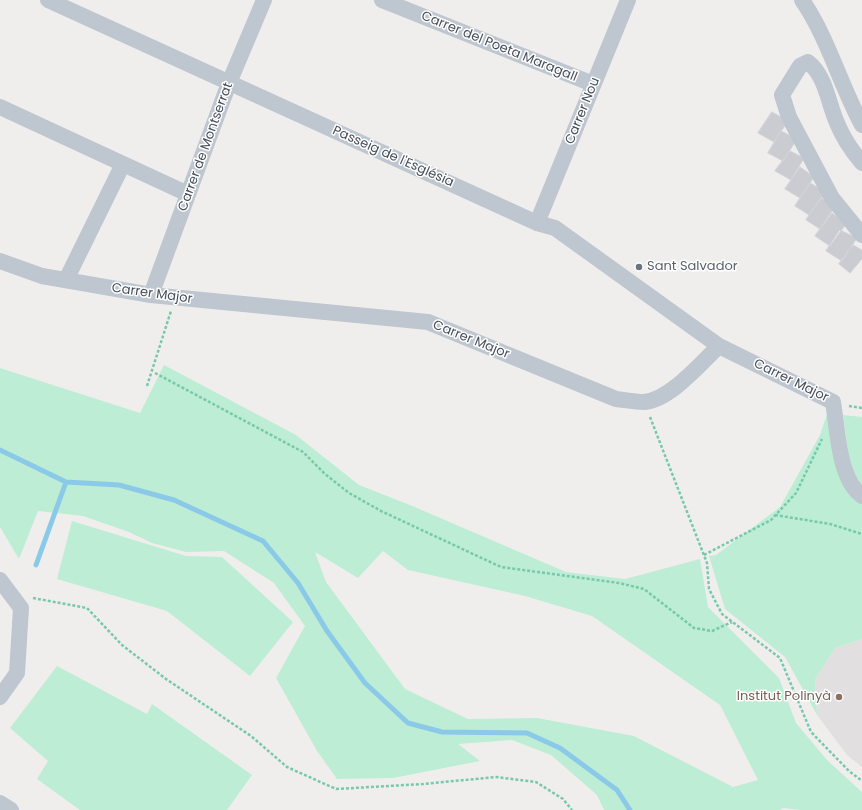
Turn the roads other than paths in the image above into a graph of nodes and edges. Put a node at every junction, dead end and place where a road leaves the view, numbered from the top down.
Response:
1 (48, 0) edge
2 (264, 0) edge
3 (382, 0) edge
4 (628, 0) edge
5 (802, 0) edge
6 (229, 83) junction
7 (594, 84) junction
8 (0, 107) edge
9 (862, 125) edge
10 (862, 163) edge
11 (123, 164) junction
12 (188, 194) junction
13 (538, 223) junction
14 (862, 235) edge
15 (0, 261) edge
16 (66, 280) junction
17 (151, 295) junction
18 (719, 346) junction
19 (862, 496) edge
20 (0, 580) edge
21 (0, 697) edge
22 (0, 803) edge
23 (11, 810) edge

1 - 6 street, Passeig de l'Església
2 - 6 street, Carrer de Montserrat
3 - 7 street, Carrer del Poeta Maragall
4 - 7 street, Carrer Nou
5 - 9 street
6 - 12 street, Carrer de Montserrat
6 - 13 street, Passeig de l'Església
7 - 13 street, Carrer Nou
8 - 11 street
10 - 14 street
11 - 12 street
11 - 16 street
12 - 17 street, Carrer de Montserrat
13 - 18 street, Passeig de l'Església
15 - 16 street, Carrer Major
16 - 17 street, Carrer Major
17 - 18 street, Carrer Major
18 - 19 street, Carrer Major
20 - 21 street
22 - 23 street

